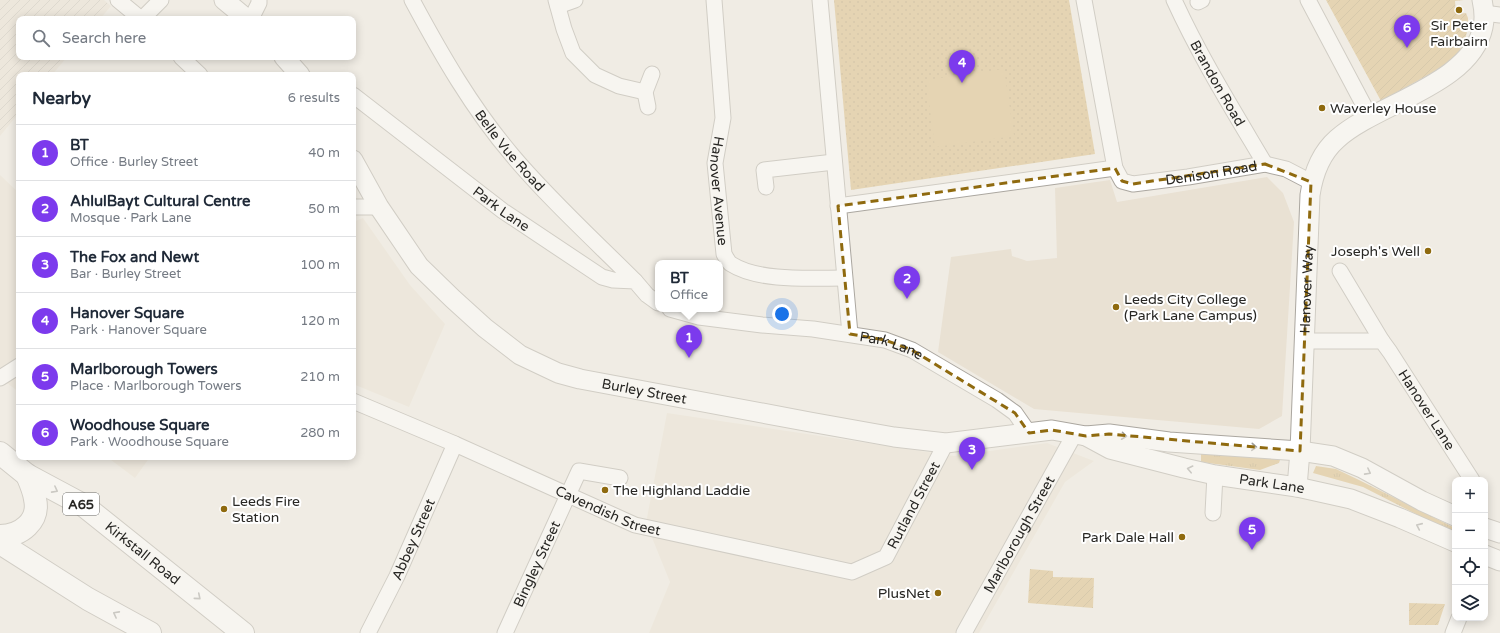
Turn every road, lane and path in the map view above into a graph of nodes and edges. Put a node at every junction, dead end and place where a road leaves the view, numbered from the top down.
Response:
1 (118, 0) edge
2 (161, 0) edge
3 (224, 0) edge
4 (259, 0) edge
5 (412, 0) edge
6 (575, 0) edge
7 (714, 0) edge
8 (820, 0) edge
9 (1084, 0) edge
10 (1174, 0) edge
11 (1308, 0) edge
12 (557, 3) edge
13 (1489, 9) edge
14 (138, 16) edge
15 (145, 16) edge
16 (243, 16) edge
17 (252, 16) edge
18 (184, 60) edge
19 (287, 60) edge
20 (197, 72) edge
21 (297, 72) edge
22 (652, 74) dead end
23 (645, 92) junction
24 (356, 97) edge
25 (648, 107) dead end
26 (1370, 117) junction
27 (834, 162) junction
28 (1265, 164) junction
29 (356, 165) edge
30 (1115, 168) junction
31 (1312, 182) junction
32 (766, 187) dead end
33 (838, 206) junction
34 (356, 207) edge
35 (380, 207) junction
36 (1340, 271) dead end
37 (844, 278) junction
38 (635, 281) junction
39 (655, 301) edge
40 (681, 312) edge
41 (850, 334) junction
42 (1305, 341) junction
43 (1382, 341) junction
44 (16, 368) edge
45 (0, 378) edge
46 (356, 402) edge
47 (1029, 433) junction
48 (1080, 436) junction
49 (946, 443) junction
50 (455, 444) junction
51 (1300, 451) junction
52 (0, 452) edge
53 (27, 475) junction
54 (1215, 475) junction
55 (1470, 477) edge
56 (620, 478) dead end
57 (1297, 487) junction
58 (568, 495) junction
59 (1213, 513) dead end
60 (1452, 515) edge
61 (1488, 529) edge
62 (1500, 533) edge
63 (0, 536) edge
64 (1452, 541) edge
65 (0, 543) edge
66 (1488, 556) edge
67 (875, 562) joint
68 (1500, 562) edge
69 (1458, 621) edge
70 (150, 633) edge
71 (243, 633) edge
72 (368, 633) edge
73 (505, 633) edge
74 (964, 633) edge
75 (1453, 633) edge

1 - 14 street
2 - 15 street
3 - 16 street
4 - 17 street
5 - 38 street, Belle Vue Road
6 - 12 street
7 - 37 street, Hanover Avenue
8 - 27 street
9 - 30 street
10 - 28 street, Brandon Road
11 - 26 street
12 - 23 street
13 - 26 street, Hanover Way
18 - 20 street
19 - 21 street
22 - 23 street
23 - 25 street
24 - 38 street, Park Lane
26 - 31 street, Hanover Way
27 - 32 street
27 - 33 street
28 - 30 street, Denison Road
28 - 31 street, Denison Road
29 - 35 street, Burley Street
30 - 33 street
31 - 42 street, Hanover Way
33 - 37 street
34 - 35 street
35 - 49 street, Burley Street
36 - 43 street, Hanover Lane
37 - 41 street
38 - 39 street
40 - 41 street, Park Lane
41 - 47 street, Park Lane
42 - 43 street
42 - 51 street, Hanover Way
43 - 55 street, Hanover Lane
44 - 45 street
46 - 50 street, Cavendish Street
47 - 48 street, Park Lane
47 - 49 street, Burley Street
48 -> 51 street, Park Lane
54 -> 48 street, Park Lane
48 - 74 street, Marlborough Street
49 - 67 street, Rutland Street
50 - 58 street, Cavendish Street
50 - 72 street, Abbey Street
51 - 57 street, Hanover Way
51 -> 60 street, Park Lane
52 - 53 main road, Kirkstall Road / A65
53 - 63 main road
53 -> 71 main road, Kirkstall Road / A65
54 - 57 street, Park Lane
54 - 59 street
56 - 58 street, Bingley Street
64 -> 57 street, Park Lane
58 - 67 street, Cavendish Street
58 - 73 street, Bingley Street
61 - 62 street
70 -> 65 main road
66 - 68 street
69 - 75 street

